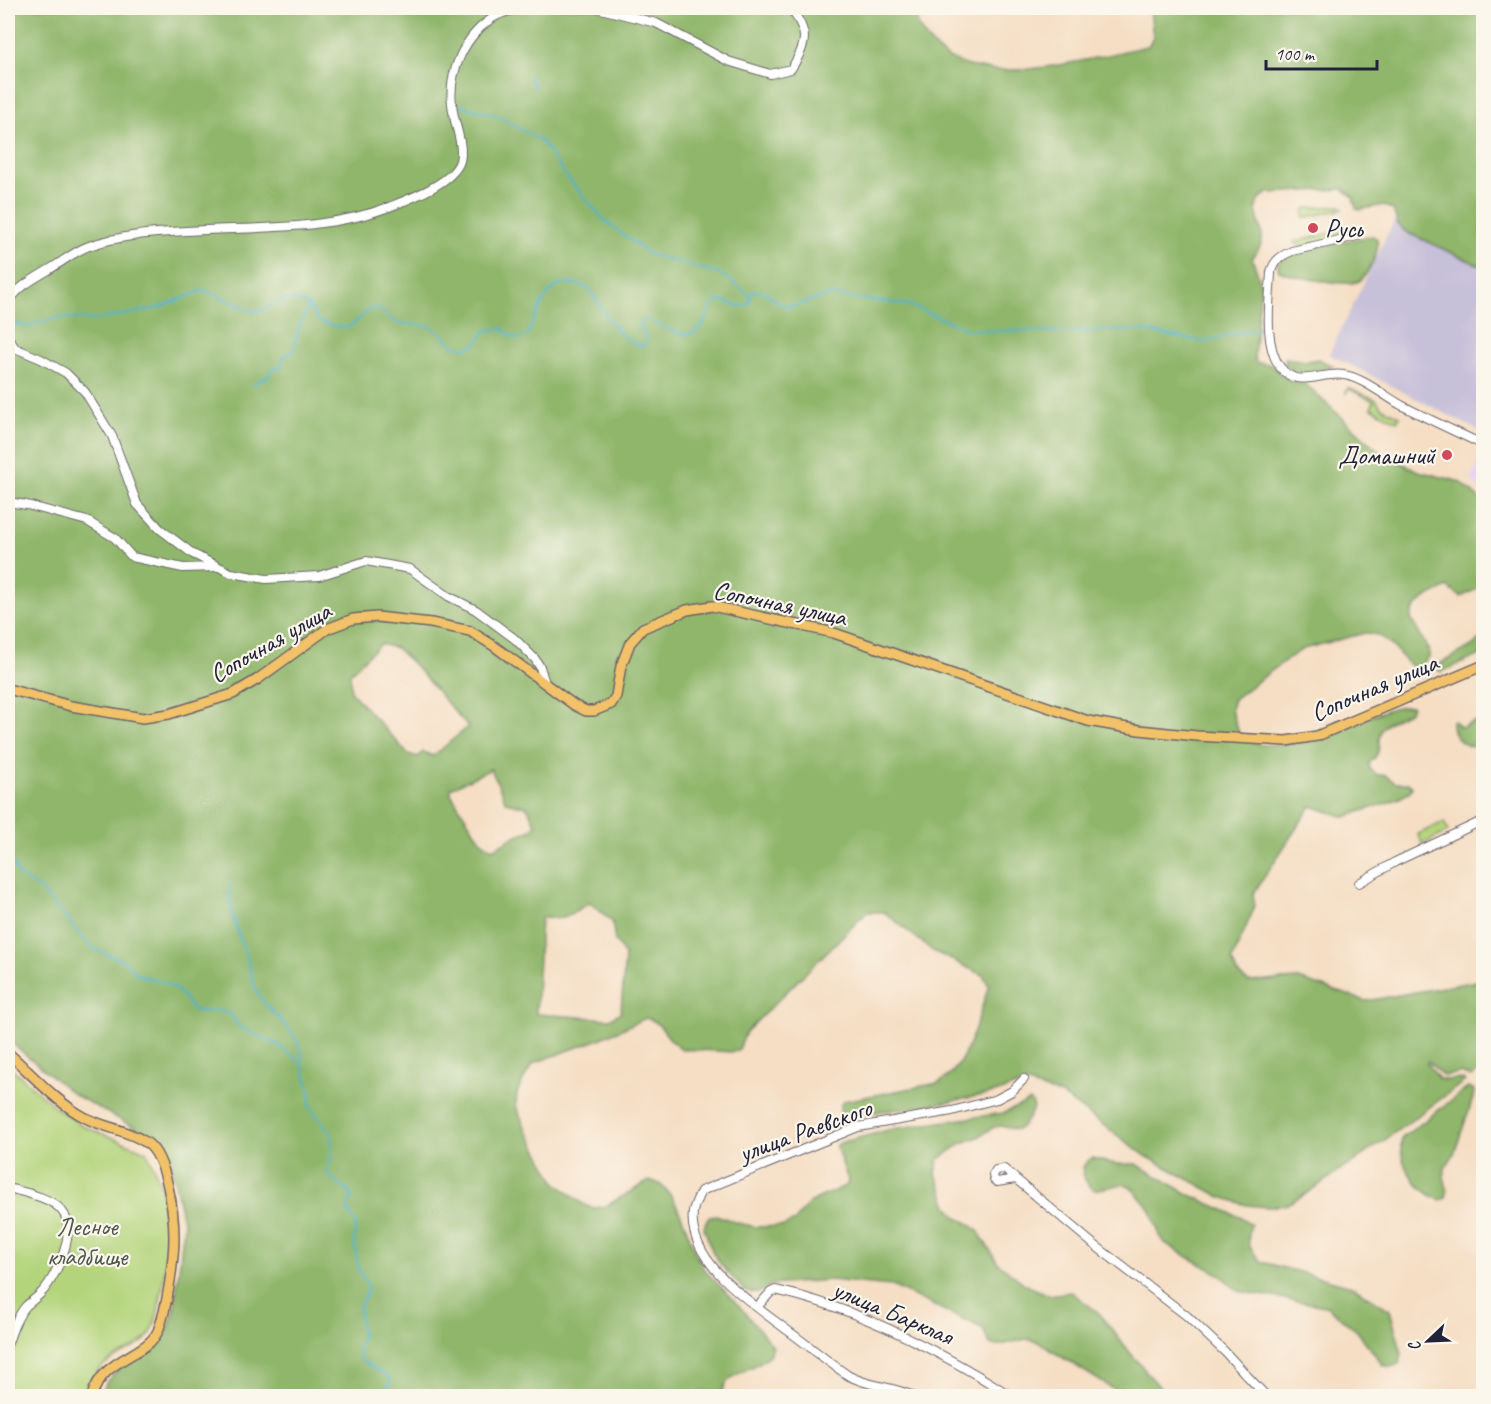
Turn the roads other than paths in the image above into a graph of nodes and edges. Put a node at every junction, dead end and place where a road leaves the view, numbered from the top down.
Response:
1 (520, 8) edge
2 (597, 8) edge
3 (790, 8) edge
4 (1357, 236) dead end
5 (8, 303) edge
6 (8, 337) edge
7 (1484, 445) edge
8 (8, 502) edge
9 (218, 567) junction
10 (1484, 665) edge
11 (545, 683) junction
12 (8, 690) edge
13 (1484, 820) edge
14 (1359, 883) dead end
15 (8, 1053) edge
16 (1024, 1079) dead end
17 (1015, 1179) dead end
18 (8, 1188) edge
19 (757, 1307) junction
20 (8, 1343) edge
21 (92, 1396) edge
22 (913, 1396) edge
23 (1011, 1396) edge
24 (1266, 1396) edge

1 - 5 street
2 - 3 street
4 - 7 street
6 - 9 street
8 - 9 street
9 - 11 street
10 - 11 main road, Сопочная улица
11 - 12 main road, Сопочная улица
13 - 14 street
15 - 21 main road
16 - 19 street, улица Раевского
17 - 24 street
18 - 20 street
19 - 22 street
19 - 23 street, улица Барклая

